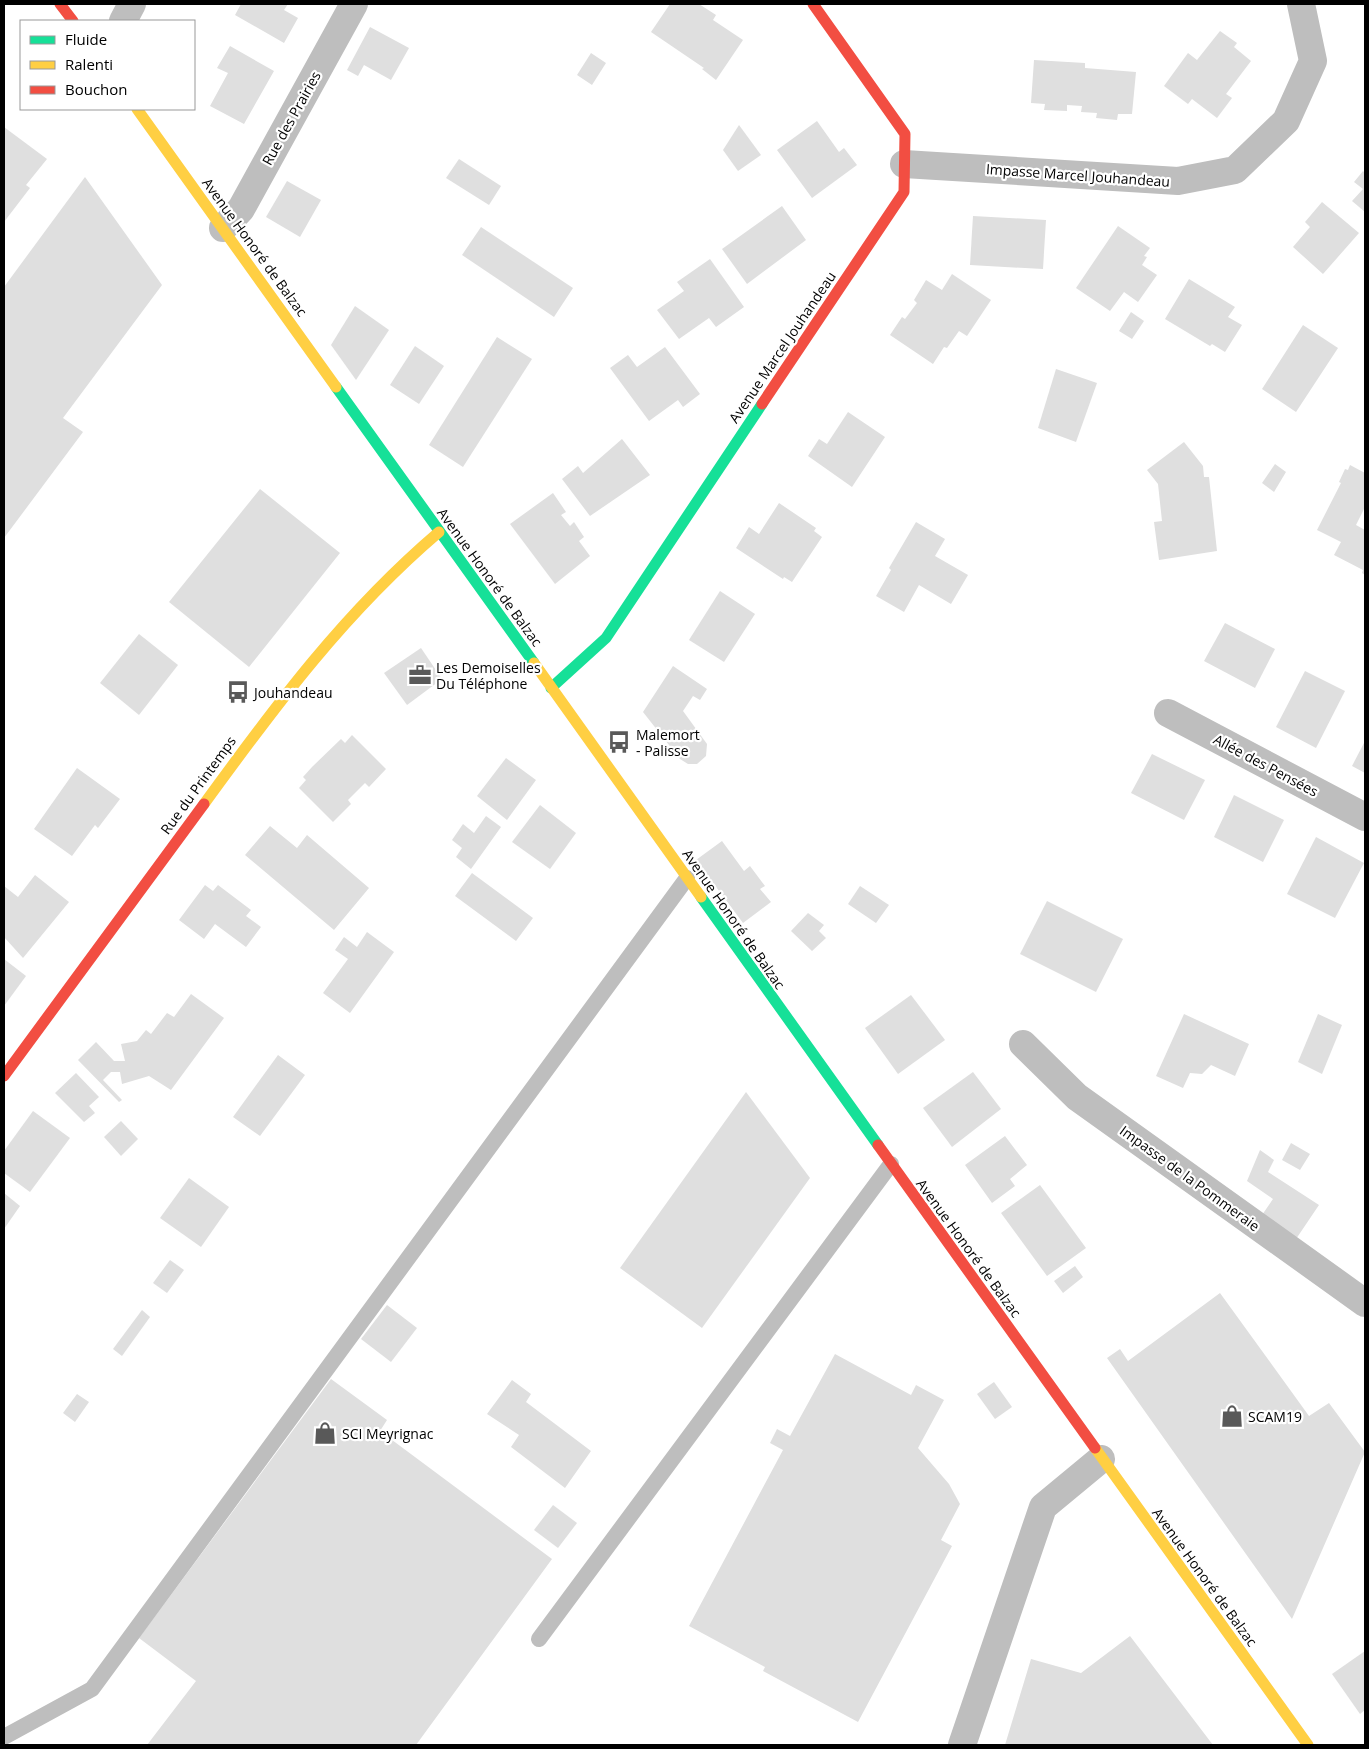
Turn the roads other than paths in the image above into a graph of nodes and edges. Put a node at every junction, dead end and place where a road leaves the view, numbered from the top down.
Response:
1 (60, 4) edge
2 (132, 4) edge
3 (354, 4) edge
4 (813, 4) edge
5 (1301, 4) edge
6 (72, 20) edge
7 (123, 20) edge
8 (138, 110) edge
9 (904, 164) junction
10 (223, 228) junction
11 (439, 532) junction
12 (551, 688) junction
13 (1168, 712) dead end
14 (1365, 817) edge
15 (687, 878) junction
16 (1023, 1044) dead end
17 (4, 1076) edge
18 (891, 1164) junction
19 (1365, 1303) edge
20 (1101, 1459) junction
21 (539, 1639) dead end
22 (4, 1737) edge
23 (962, 1745) edge
24 (1308, 1745) edge

1 - 6 main road
2 - 7 street
3 - 10 street, Rue des Prairies
4 - 9 main road, Avenue Marcel Jouhandeau
5 - 9 street, Impasse Marcel Jouhandeau
8 - 10 main road, Avenue Honoré de Balzac
9 - 12 main road, Avenue Marcel Jouhandeau
10 - 11 main road, Avenue Honoré de Balzac
11 - 12 main road, Avenue Honoré de Balzac
11 - 17 main road, Rue du Printemps
12 - 15 main road, Avenue Honoré de Balzac
13 - 14 street, Allée des Pensées
15 - 18 main road, Avenue Honoré de Balzac
15 - 22 lane
16 - 19 street, Impasse de la Pommeraie
18 - 20 main road, Avenue Honoré de Balzac
18 - 21 lane
20 - 23 street
20 - 24 main road, Avenue Honoré de Balzac

